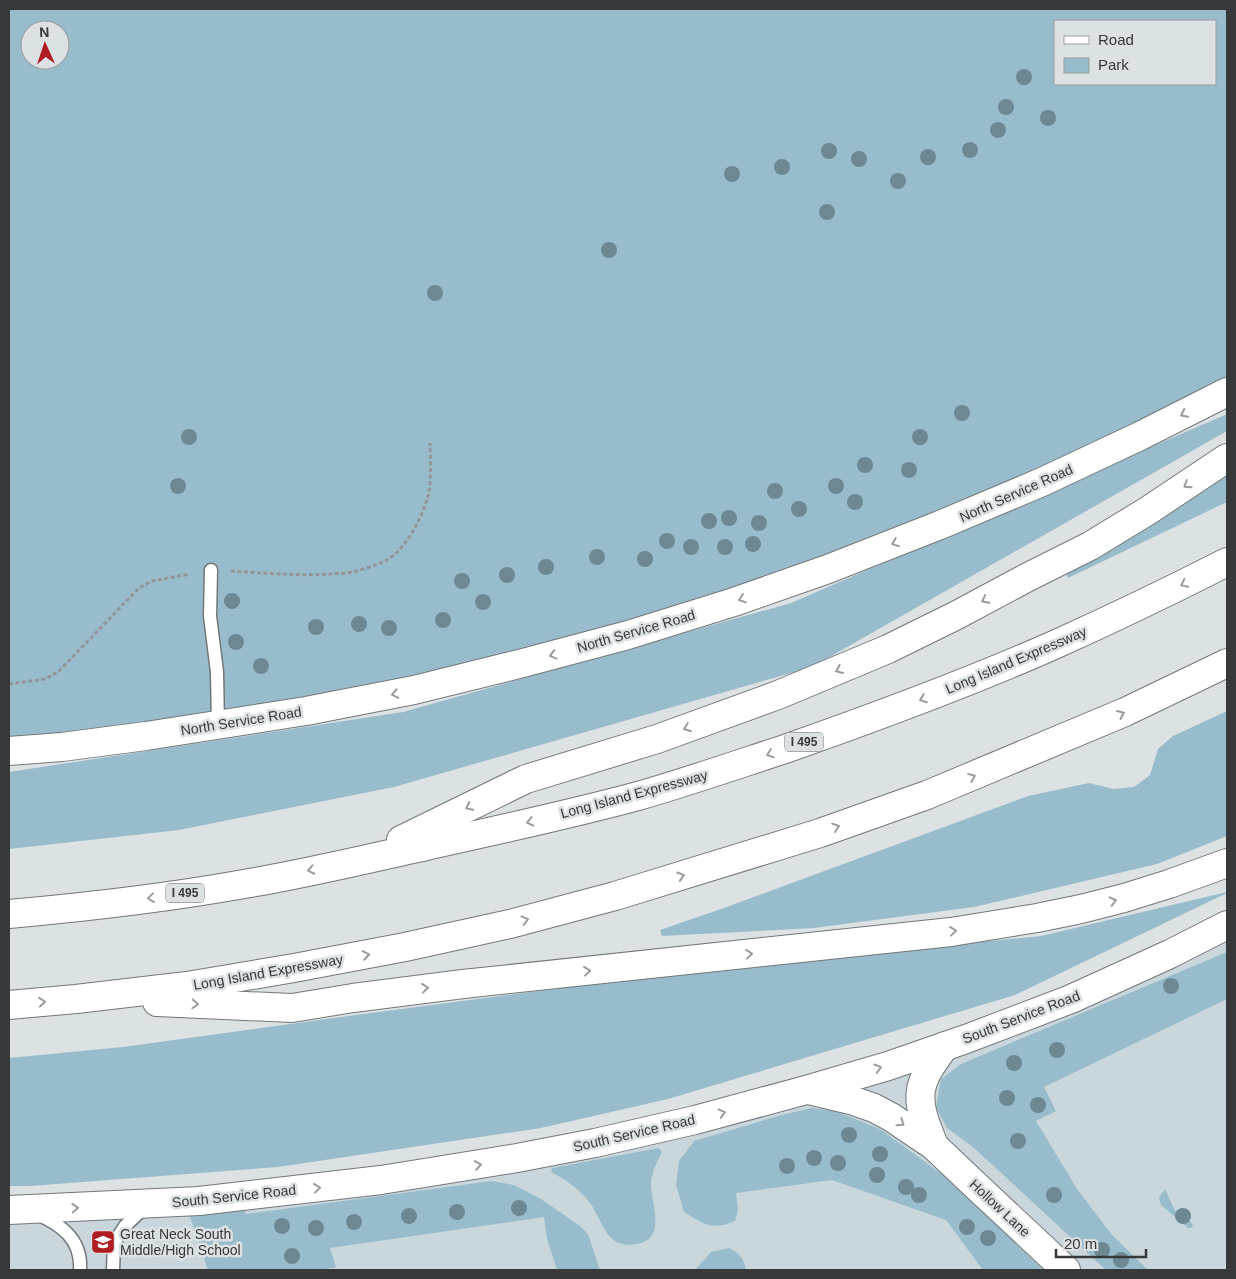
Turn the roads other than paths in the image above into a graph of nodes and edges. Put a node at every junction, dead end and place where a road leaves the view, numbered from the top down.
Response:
1 (1227, 392) edge
2 (1227, 458) edge
3 (1227, 562) edge
4 (211, 570) road end
5 (1227, 663) edge
6 (218, 726) junction
7 (9, 751) edge
8 (359, 861) junction
9 (1227, 863) edge
10 (9, 914) edge
11 (1227, 925) edge
12 (76, 999) junction
13 (9, 1005) edge
14 (945, 1046) junction
15 (806, 1090) junction
16 (934, 1146) junction
17 (149, 1204) junction
18 (19, 1210) edge
19 (80, 1270) edge
20 (113, 1270) edge
21 (1066, 1270) edge

1 -> 6 main road, North Service Road
2 -> 8 main road
3 -> 8 main road, Long Island Expressway / I 495
4 - 6 lane
12 -> 5 main road, Long Island Expressway
6 - 7 main road, North Service Road
8 -> 10 main road, Long Island Expressway / I 495
12 -> 9 main road
11 - 14 main road, South Service Road
13 -> 12 main road, Long Island Expressway
15 -> 14 main road, South Service Road
14 - 16 main road, Hollow Lane
15 -> 16 main road, Hollow Lane
17 -> 15 main road, South Service Road
16 - 21 main road, Hollow Lane
18 -> 17 main road, South Service Road
17 - 20 lane
18 - 19 lane

